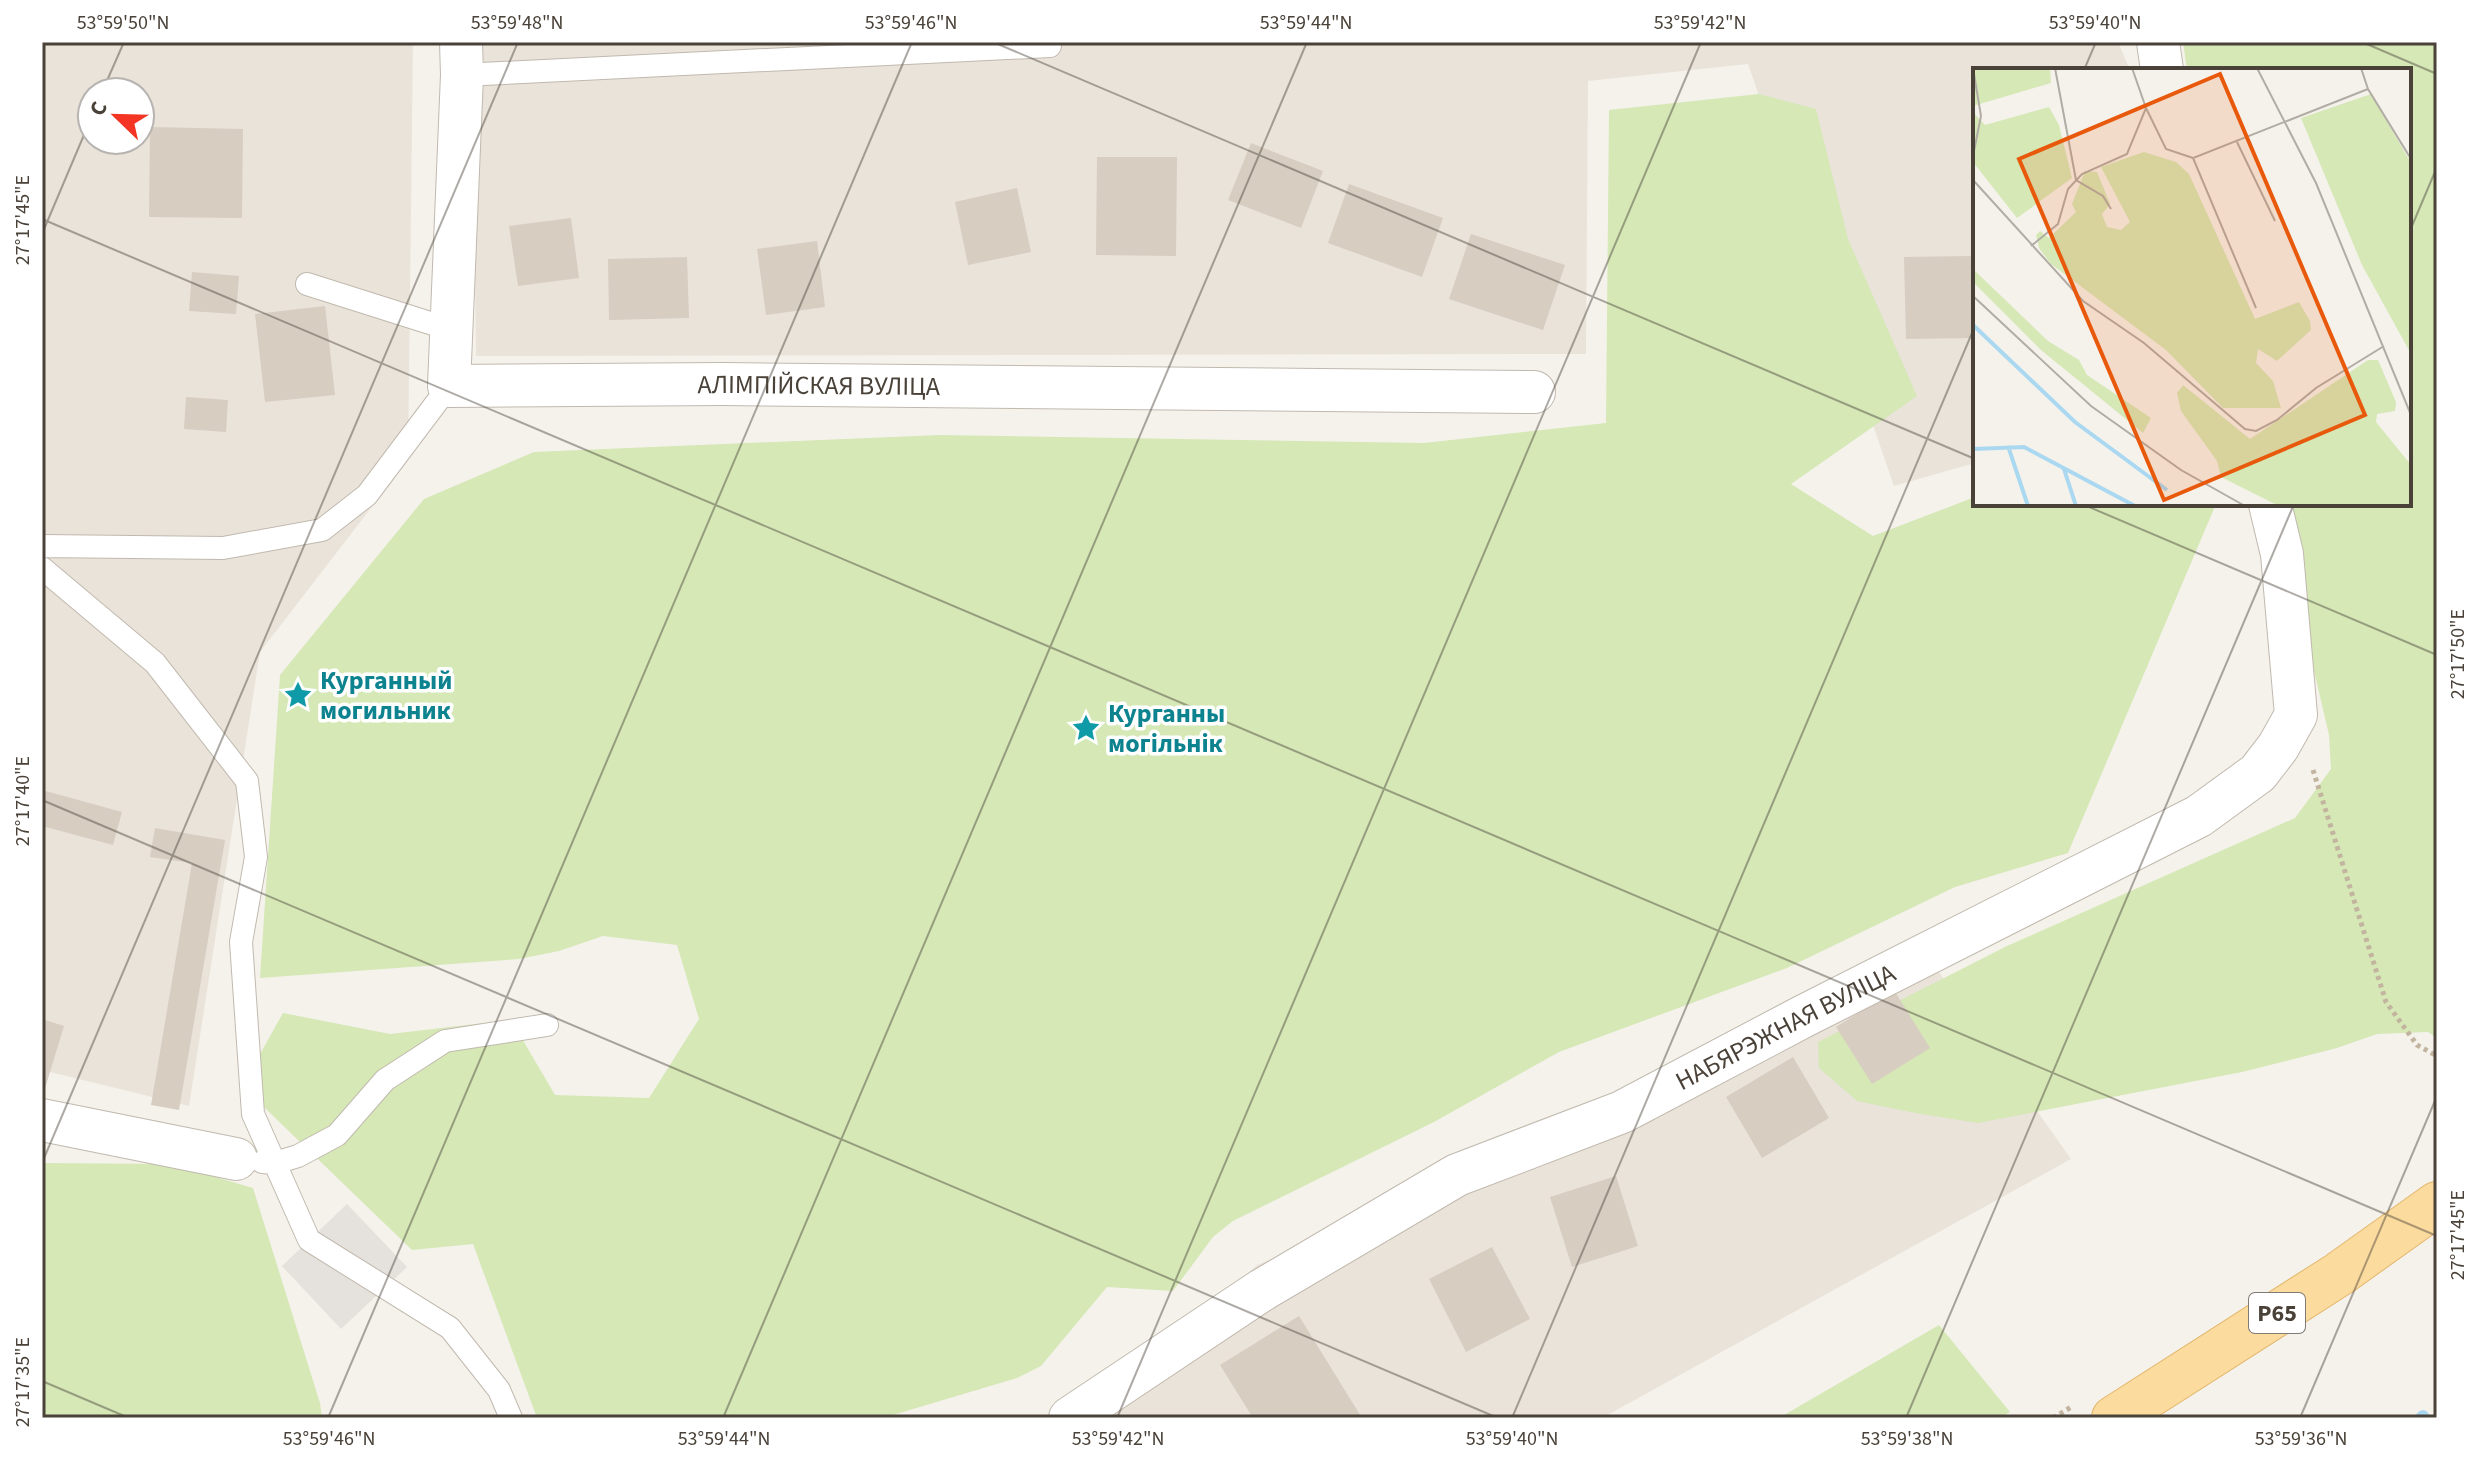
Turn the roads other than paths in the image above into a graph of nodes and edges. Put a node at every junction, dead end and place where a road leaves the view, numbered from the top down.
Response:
1 (2158, 42) edge
2 (1050, 46) dead end
3 (462, 59) edge
4 (2162, 68) edge
5 (307, 284) dead end
6 (452, 330) junction
7 (449, 386) junction
8 (1534, 392) dead end
9 (2270, 506) edge
10 (42, 546) edge
11 (42, 568) edge
12 (547, 1025) dead end
13 (42, 1120) edge
14 (256, 1161) junction
15 (2437, 1204) edge
16 (511, 1418) edge
17 (1070, 1418) edge
18 (2114, 1418) edge

1 - 4 street
2 - 3 lane
3 - 6 street
5 - 6 lane
6 - 7 street
7 - 8 street, АЛІМПІЙСКАЯ ВУЛІЦА
7 - 10 lane
9 - 17 street, НАБЯРЭЖНАЯ ВУЛІЦА
11 - 14 lane
12 - 14 lane
13 - 14 street
14 - 16 lane
15 - 18 main road, Р65

